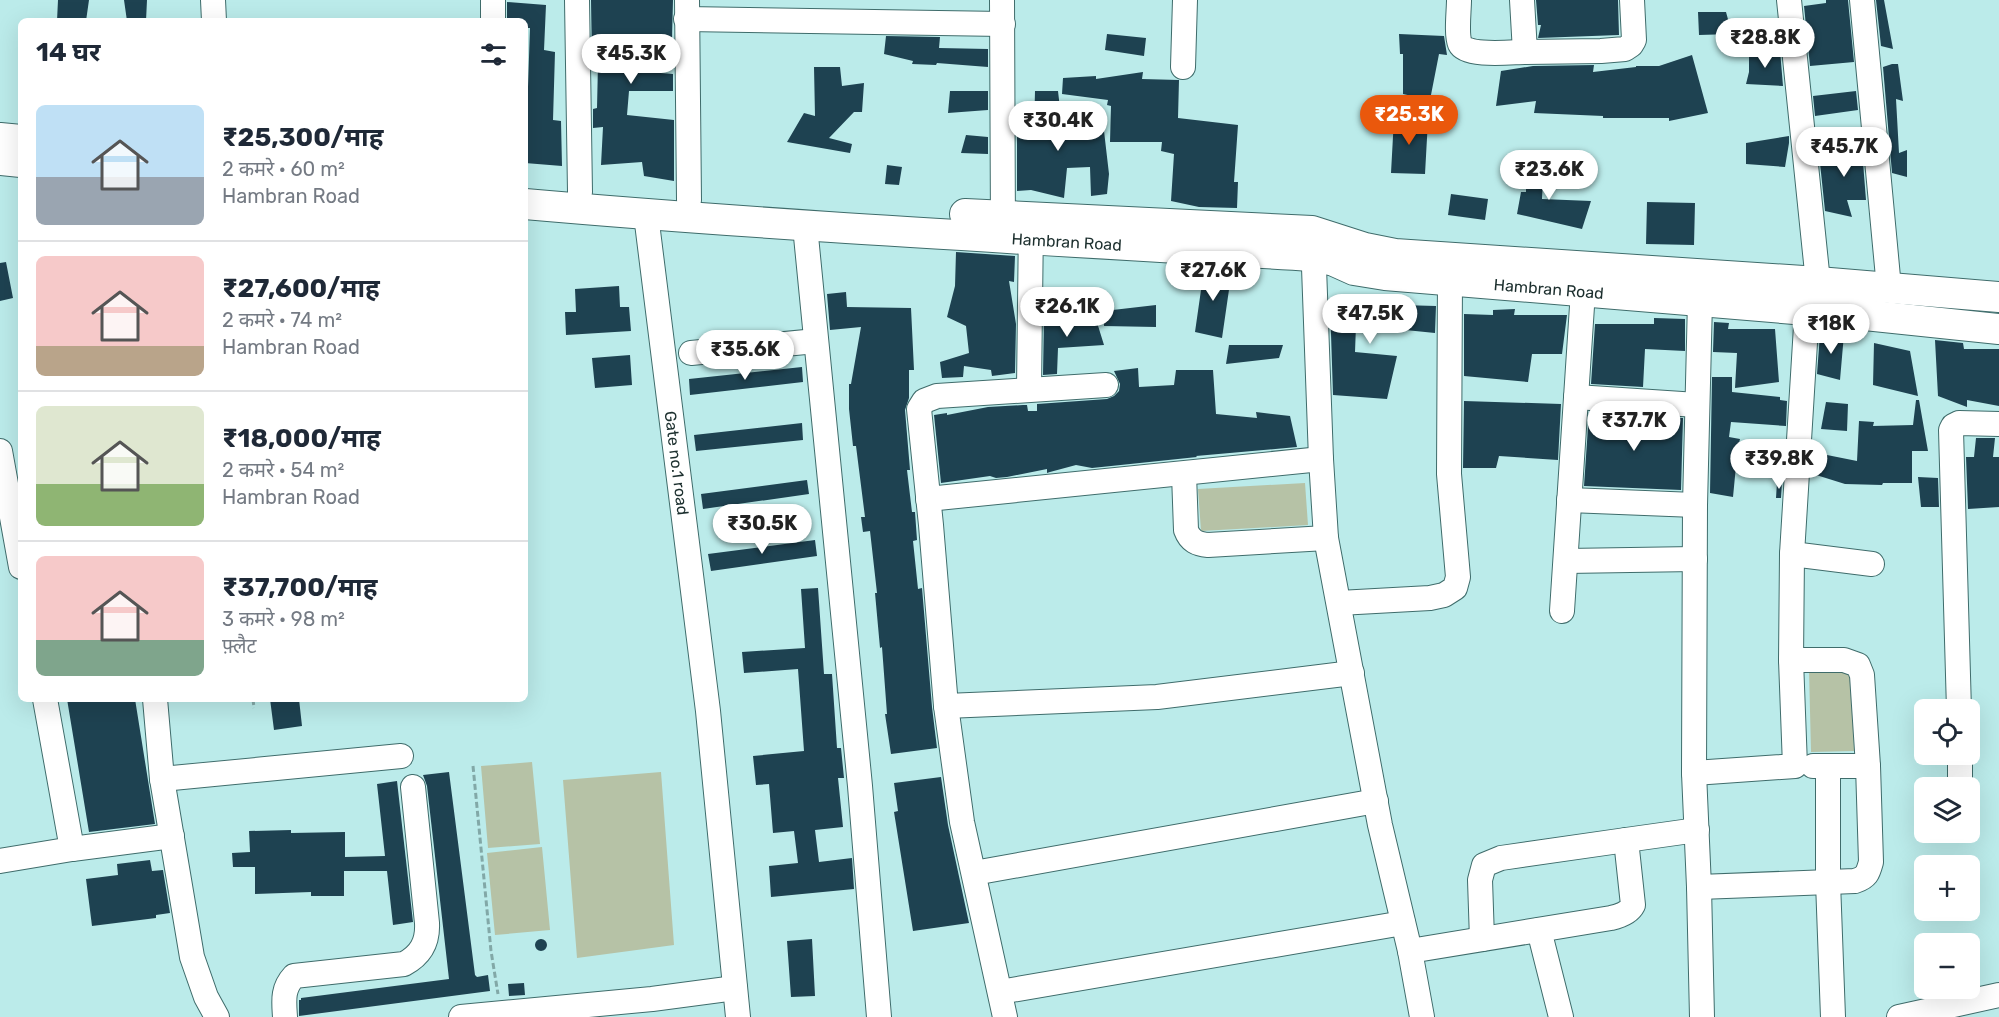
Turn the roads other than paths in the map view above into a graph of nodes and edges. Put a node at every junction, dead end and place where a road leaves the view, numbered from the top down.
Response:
1 (213, 0) edge
2 (494, 0) edge
3 (577, 0) edge
4 (1002, 0) edge
5 (1185, 0) edge
6 (1459, 0) edge
7 (1522, 0) edge
8 (1632, 0) edge
9 (1789, 0) edge
10 (1862, 0) edge
11 (686, 10) edge
12 (214, 18) edge
13 (493, 18) edge
14 (1003, 24) junction
15 (1525, 52) junction
16 (1183, 68) dead end
17 (0, 138) edge
18 (18, 140) edge
19 (0, 160) edge
20 (18, 162) edge
21 (528, 187) edge
22 (580, 192) junction
23 (689, 200) junction
24 (528, 204) edge
25 (646, 215) junction
26 (805, 226) junction
27 (1017, 227) junction
28 (1313, 244) junction
29 (1450, 279) junction
30 (1818, 282) junction
31 (1889, 288) junction
32 (1583, 291) junction
33 (1999, 297) edge
34 (1700, 301) junction
35 (1807, 310) junction
36 (1999, 329) edge
37 (816, 341) junction
38 (691, 353) dead end
39 (1106, 386) dead end
40 (1029, 389) junction
41 (1576, 397) junction
42 (1697, 405) junction
43 (1999, 424) edge
44 (0, 451) edge
45 (1321, 459) junction
46 (1184, 474) junction
47 (928, 499) junction
48 (1569, 500) junction
49 (1695, 505) junction
50 (1326, 538) junction
51 (18, 550) edge
52 (1792, 554) junction
53 (1695, 559) junction
54 (1566, 561) junction
55 (1872, 564) dead end
56 (1339, 603) junction
57 (1562, 611) dead end
58 (1791, 660) junction
59 (1352, 673) junction
60 (1959, 699) edge
61 (46, 702) edge
62 (155, 702) edge
63 (946, 706) junction
64 (400, 756) dead end
65 (1795, 766) junction
66 (1828, 766) junction
67 (1868, 766) junction
68 (1694, 773) junction
69 (162, 779) junction
70 (413, 788) dead end
71 (1376, 801) junction
72 (1697, 830) junction
73 (172, 836) junction
74 (1626, 840) junction
75 (72, 849) junction
76 (0, 861) edge
77 (974, 873) junction
78 (1828, 882) junction
79 (1699, 887) junction
80 (1403, 923) junction
81 (1539, 930) junction
82 (1482, 939) junction
83 (1410, 951) junction
84 (735, 988) junction
85 (1000, 992) junction
86 (1999, 995) edge
87 (657, 1008) edge
88 (508, 1015) edge
89 (217, 1017) edge
90 (285, 1017) edge
91 (461, 1017) edge
92 (738, 1017) edge
93 (879, 1017) edge
94 (1005, 1017) edge
95 (1422, 1017) edge
96 (1561, 1017) edge
97 (1702, 1017) edge
98 (1833, 1017) edge
99 (1899, 1017) edge

1 - 12 street
2 - 13 street
3 - 22 street
4 - 14 street
5 - 16 street
6 - 15 street
7 - 15 street
8 - 15 street
9 - 30 street
10 - 31 street
11 - 14 street
11 - 23 street
14 - 27 street
17 - 18 main road
19 - 20 main road
21 - 22 main road, Hambran Road
22 - 23 main road, Hambran Road
23 - 27 main road, Hambran Road
24 - 25 main road, Hambran Road
25 - 26 main road, Hambran Road
25 - 84 street, Gate no.1 road
26 - 27 main road, Hambran Road
26 - 37 street
27 - 28 main road, Hambran Road
27 - 40 street
28 - 29 main road, Hambran Road
28 - 30 main road, Hambran Road
28 - 45 street
29 - 32 main road, Hambran Road
29 - 56 street
30 - 31 main road, Hambran Road
31 - 33 main road, Hambran Road
32 - 34 main road, Hambran Road
32 - 41 street
34 - 35 main road, Hambran Road
34 - 42 street
35 - 36 main road, Hambran Road
35 - 52 street
37 - 38 street
37 - 93 street
39 - 40 street
40 - 47 street
41 - 42 street
41 - 48 street
42 - 49 street
43 - 60 street
44 - 51 street
45 - 46 street
45 - 50 street
46 - 47 street
46 - 50 street
47 - 63 street
48 - 49 street
48 - 54 street
49 - 53 street
50 - 56 street
52 - 55 street
52 - 58 street
53 - 54 street
53 - 68 street
54 - 57 street
56 - 59 street
58 - 65 street
58 - 67 street
59 - 63 street
59 - 71 street
61 - 75 street
62 - 69 street
63 - 77 street
64 - 69 street
65 - 66 street
65 - 68 street
66 - 67 street
66 - 78 street
67 - 78 street
68 - 72 street
69 - 73 street
70 - 90 street
71 - 77 street
71 - 80 street
72 - 74 street
72 - 79 street
73 - 75 street
73 - 89 street
74 - 81 street
74 - 82 street
75 - 76 street
77 - 85 street
78 - 79 street
78 - 98 street
79 - 97 street
80 - 83 street
80 - 85 street
81 - 82 street
81 - 96 street
82 - 83 street
83 - 95 street
84 - 87 street
84 - 92 street, Gate no.1 road
85 - 94 street
86 - 99 street
87 - 88 street
88 - 91 street

